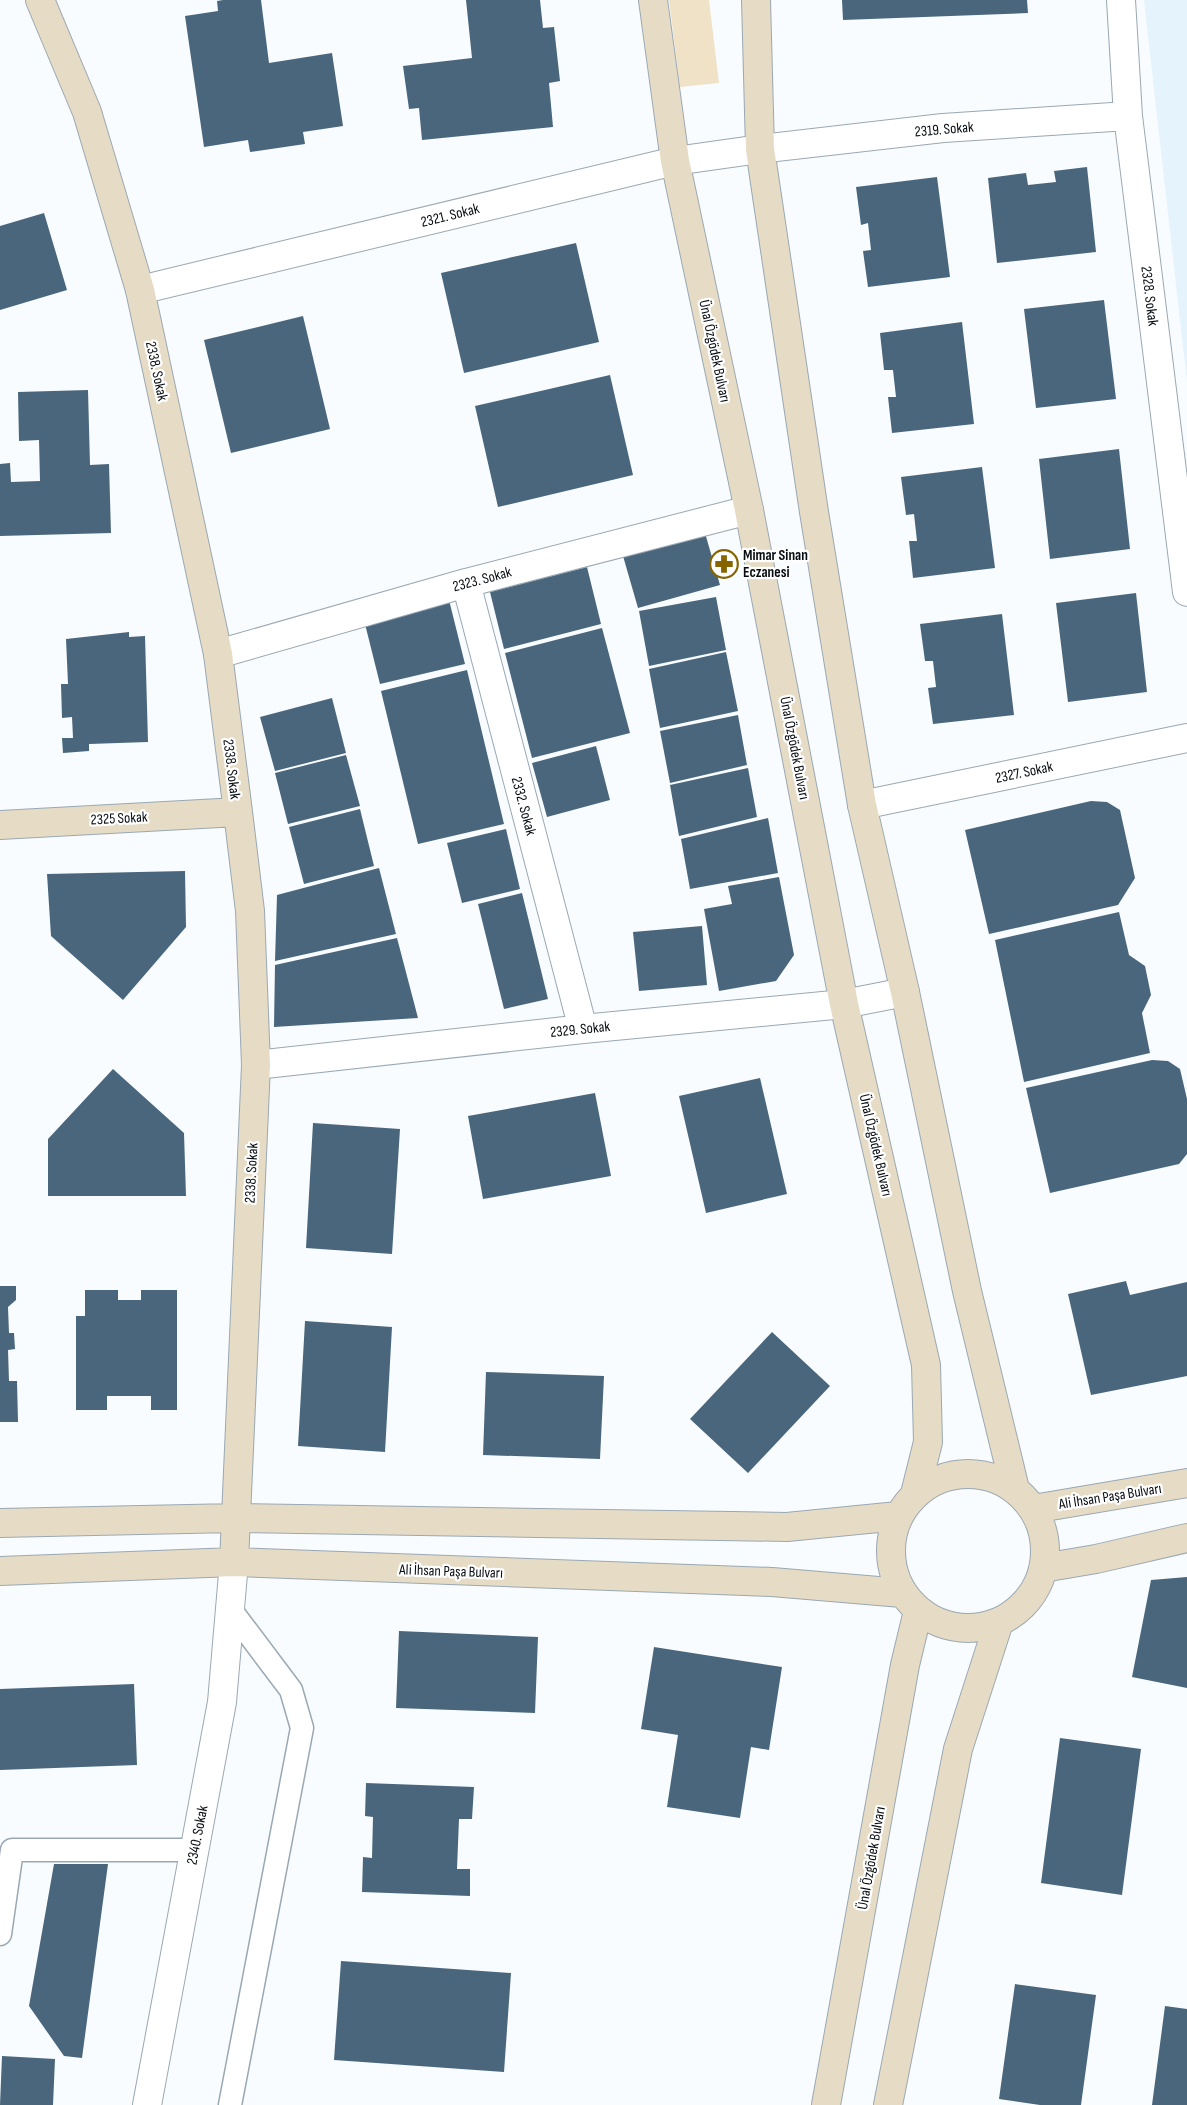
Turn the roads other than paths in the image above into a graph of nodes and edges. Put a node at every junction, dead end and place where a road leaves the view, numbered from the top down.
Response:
1 (40, 0) edge
2 (653, 0) edge
3 (756, 0) edge
4 (1121, 0) edge
5 (1128, 116) junction
6 (760, 149) junction
7 (675, 161) junction
8 (140, 290) junction
9 (749, 510) junction
10 (466, 583) junction
11 (1187, 592) edge
12 (218, 654) junction
13 (1187, 738) edge
14 (862, 805) junction
15 (238, 812) junction
16 (0, 825) edge
17 (905, 992) junction
18 (844, 1004) junction
19 (583, 1029) junction
20 (256, 1065) junction
21 (1187, 1483) edge
22 (915, 1494) junction
23 (1024, 1499) junction
24 (898, 1516) junction
25 (235, 1518) junction
26 (0, 1523) edge
27 (1187, 1538) edge
28 (234, 1562) junction
29 (1043, 1568) junction
30 (0, 1571) edge
31 (910, 1602) junction
32 (230, 1609) junction
33 (999, 1622) junction
34 (195, 1850) junction
35 (0, 1934) edge
36 (148, 2105) edge
37 (230, 2105) edge
38 (826, 2105) edge
39 (888, 2105) edge

1 - 8 main road, 2338. Sokak
2 - 7 main road, Ünal Özgödek Bulvarı
3 - 6 main road
4 - 5 street, 2328. Sokak
5 - 6 street, 2319. Sokak
5 - 11 street, 2328. Sokak
6 - 7 street, 2321. Sokak
6 - 14 main road
7 - 8 street, 2321. Sokak
7 - 9 main road, Ünal Özgödek Bulvarı
8 - 12 main road, 2338. Sokak
9 - 10 street, 2323. Sokak
9 - 18 main road, Ünal Özgödek Bulvarı
10 - 12 street, 2323. Sokak
10 - 19 street, 2332. Sokak
12 - 15 main road, 2338. Sokak
13 - 14 street, 2327. Sokak
14 - 17 main road
15 - 16 main road, 2325 Sokak
15 - 20 main road, 2338. Sokak
17 - 18 street, 2329. Sokak
17 - 23 main road
18 - 19 street, 2329. Sokak
18 - 22 main road, Ünal Özgödek Bulvarı
19 - 20 street, 2329. Sokak
20 - 25 main road, 2338. Sokak
21 - 23 main road, Ali İhsan Paşa Bulvarı
22 - 23 main road
22 - 24 main road
23 - 29 main road
24 - 25 main road
24 - 31 main road
25 - 26 main road
25 - 28 main road, 2338. Sokak
27 - 29 main road
28 - 30 main road, Ali İhsan Paşa Bulvarı
28 - 31 main road, Ali İhsan Paşa Bulvarı
28 - 32 street, 2340. Sokak
29 - 33 main road
31 - 33 main road
31 - 38 main road, Ünal Özgödek Bulvarı
32 - 34 street, 2340. Sokak
32 - 37 lane
33 - 39 main road
34 - 35 lane
34 - 36 street, 2340. Sokak

